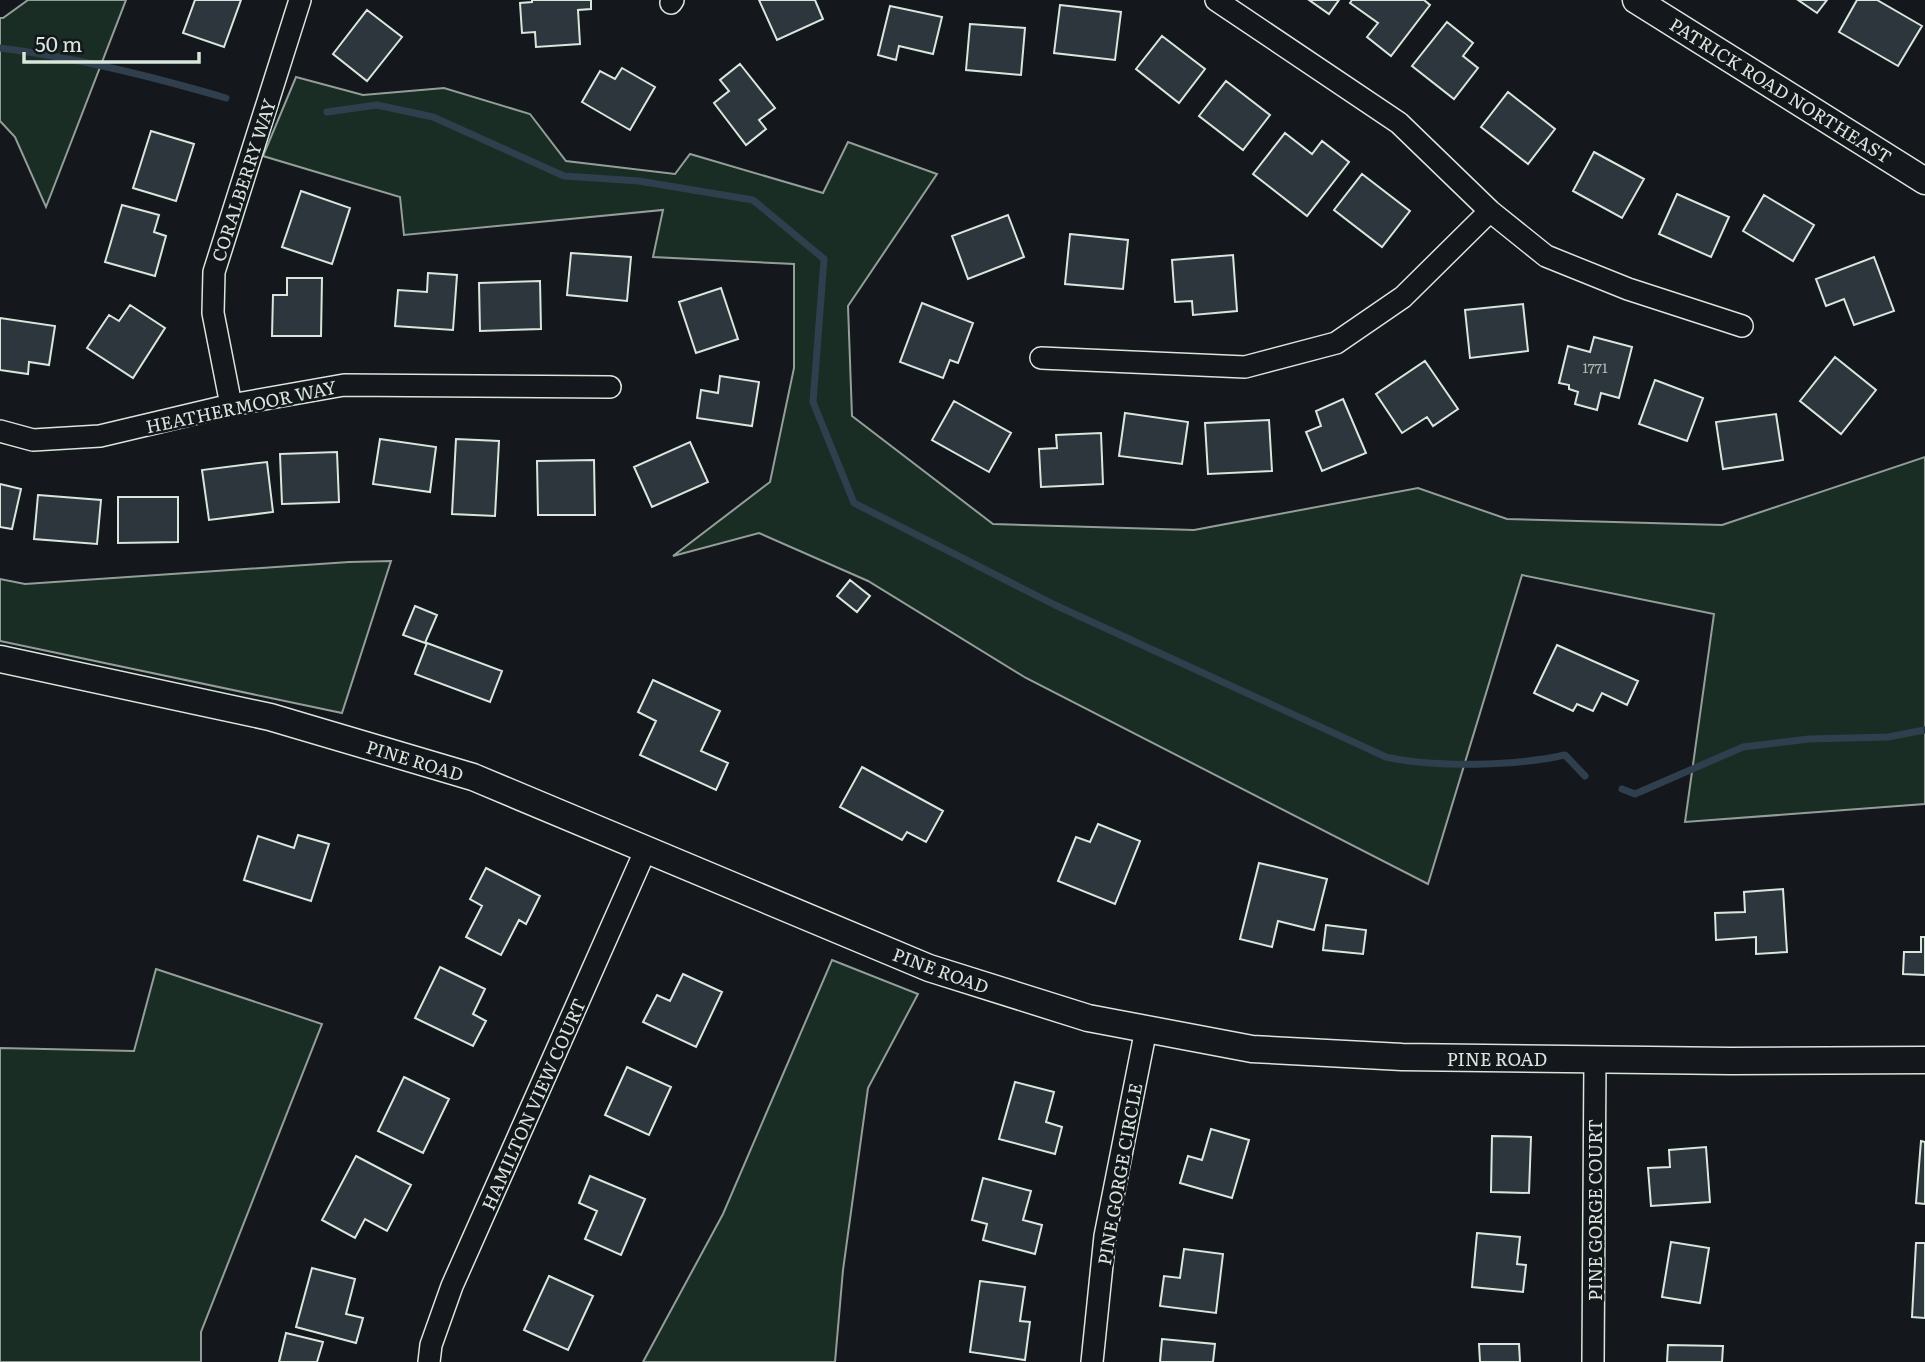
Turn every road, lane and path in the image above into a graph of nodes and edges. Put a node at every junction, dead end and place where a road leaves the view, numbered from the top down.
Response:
1 (300, 0) edge
2 (1216, 0) edge
3 (1636, 0) edge
4 (1925, 181) edge
5 (1490, 211) junction
6 (1742, 326) dead end
7 (1041, 358) dead end
8 (610, 387) dead end
9 (231, 405) junction
10 (0, 431) edge
11 (0, 659) edge
12 (646, 849) junction
13 (1146, 1029) junction
14 (1595, 1059) junction
15 (1925, 1060) edge
16 (429, 1362) edge
17 (1093, 1362) edge
18 (1593, 1362) edge

1 - 9 street, CORALBERRY WAY
2 - 5 street
3 - 4 street, PATRICK ROAD NORTHEAST
5 - 6 street
5 - 7 street
8 - 9 street, HEATHERMOOR WAY
9 - 10 street, HEATHERMOOR WAY
11 - 12 street, PINE ROAD
12 - 13 street, PINE ROAD
12 - 16 street, HAMILTON VIEW COURT
13 - 14 street, PINE ROAD
13 - 17 street, PINE GORGE CIRCLE
14 - 15 street, PINE ROAD
14 - 18 street, PINE GORGE COURT

